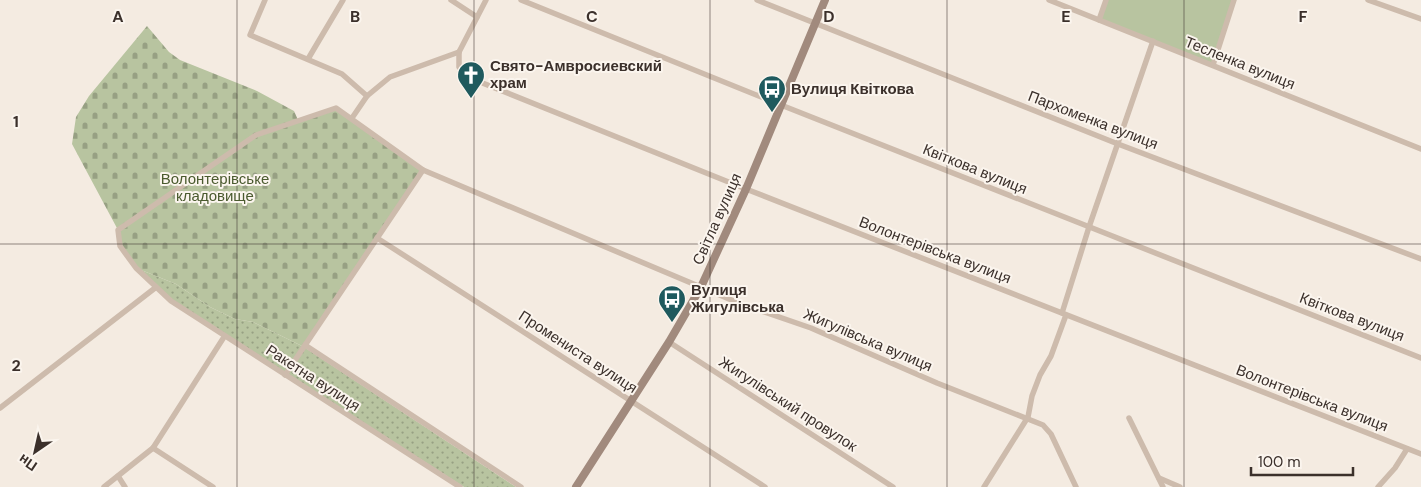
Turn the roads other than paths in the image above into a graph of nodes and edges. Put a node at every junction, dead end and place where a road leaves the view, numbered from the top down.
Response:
1 (265, 0) edge
2 (343, 0) edge
3 (451, 0) edge
4 (486, 0) edge
5 (521, 0) edge
6 (758, 0) edge
7 (825, 0) edge
8 (1049, 0) edge
9 (1106, 0) edge
10 (1234, 0) edge
11 (1368, 0) edge
12 (477, 17) junction
13 (1099, 20) junction
14 (1421, 20) edge
15 (815, 24) junction
16 (1153, 41) junction
17 (459, 52) junction
18 (308, 59) junction
19 (1213, 65) junction
20 (368, 96) junction
21 (781, 106) junction
22 (352, 118) junction
23 (1118, 144) junction
24 (1421, 149) edge
25 (424, 170) junction
26 (746, 189) junction
27 (1088, 227) junction
28 (377, 238) junction
29 (1421, 259) edge
30 (701, 287) junction
31 (155, 288) junction
32 (1064, 314) junction
33 (224, 337) junction
34 (669, 342) junction
35 (305, 345) junction
36 (1421, 358) edge
37 (285, 375) junction
38 (631, 401) junction
39 (0, 408) edge
40 (1028, 417) junction
41 (1129, 418) dead end
42 (153, 448) junction
43 (1407, 449) junction
44 (1421, 454) edge
45 (118, 476) junction
46 (1159, 478) junction
47 (104, 487) edge
48 (126, 487) edge
49 (213, 487) edge
50 (460, 487) edge
51 (521, 487) edge
52 (576, 487) edge
53 (765, 487) edge
54 (893, 487) edge
55 (984, 487) edge
56 (1076, 487) edge
57 (1164, 487) edge
58 (1180, 487) edge
59 (1378, 487) edge

1 - 18 street
2 - 18 street
3 - 12 street
4 - 12 street
5 - 21 street, Квіткова вулиця
6 - 15 street, Пархоменка вулиця
7 - 15 street, Світла вулиця
8 - 13 street, Тесленка вулиця
9 - 13 street
10 - 19 street
11 - 14 street
12 - 17 street
13 - 16 street, Тесленка вулиця
15 - 21 street, Світла вулиця
15 - 23 street, Пархоменка вулиця
16 - 19 street, Тесленка вулиця
16 - 23 street
17 - 20 street
17 - 26 street, Волонтерівська вулиця
18 - 20 street
19 - 24 street, Тесленка вулиця
20 - 22 street
21 - 26 street, Світла вулиця
21 - 27 street, Квіткова вулиця
22 - 25 street, Жигулівська вулиця
22 - 31 street, Ракетна вулиця
23 - 27 street
23 - 29 street, Пархоменка вулиця
25 - 28 street
25 - 30 street, Жигулівська вулиця
26 - 30 street, Світла вулиця
26 - 32 street, Волонтерівська вулиця
27 - 32 street
27 - 36 street, Квіткова вулиця
28 - 35 street
28 - 38 street, Промениста вулиця
30 - 34 street, Світла вулиця
30 - 40 street, Жигулівська вулиця
31 - 33 street, Ракетна вулиця
31 - 39 street
32 - 40 street
32 - 43 street, Волонтерівська вулиця
33 - 37 street, Ракетна вулиця
33 - 42 street
34 - 38 street, Світла вулиця
34 - 54 street, Жигулівський провулок
35 - 37 street
35 - 51 street, Ракетна вулиця
37 - 50 street, Ракетна вулиця
38 - 52 street, Світла вулиця
38 - 53 street, Промениста вулиця
40 - 55 street
40 - 56 street, Жигулівська вулиця
41 - 46 street
42 - 45 street
42 - 49 street
43 - 44 street, Волонтерівська вулиця
43 - 59 street
45 - 47 street
45 - 48 street
46 - 57 street
46 - 58 street

